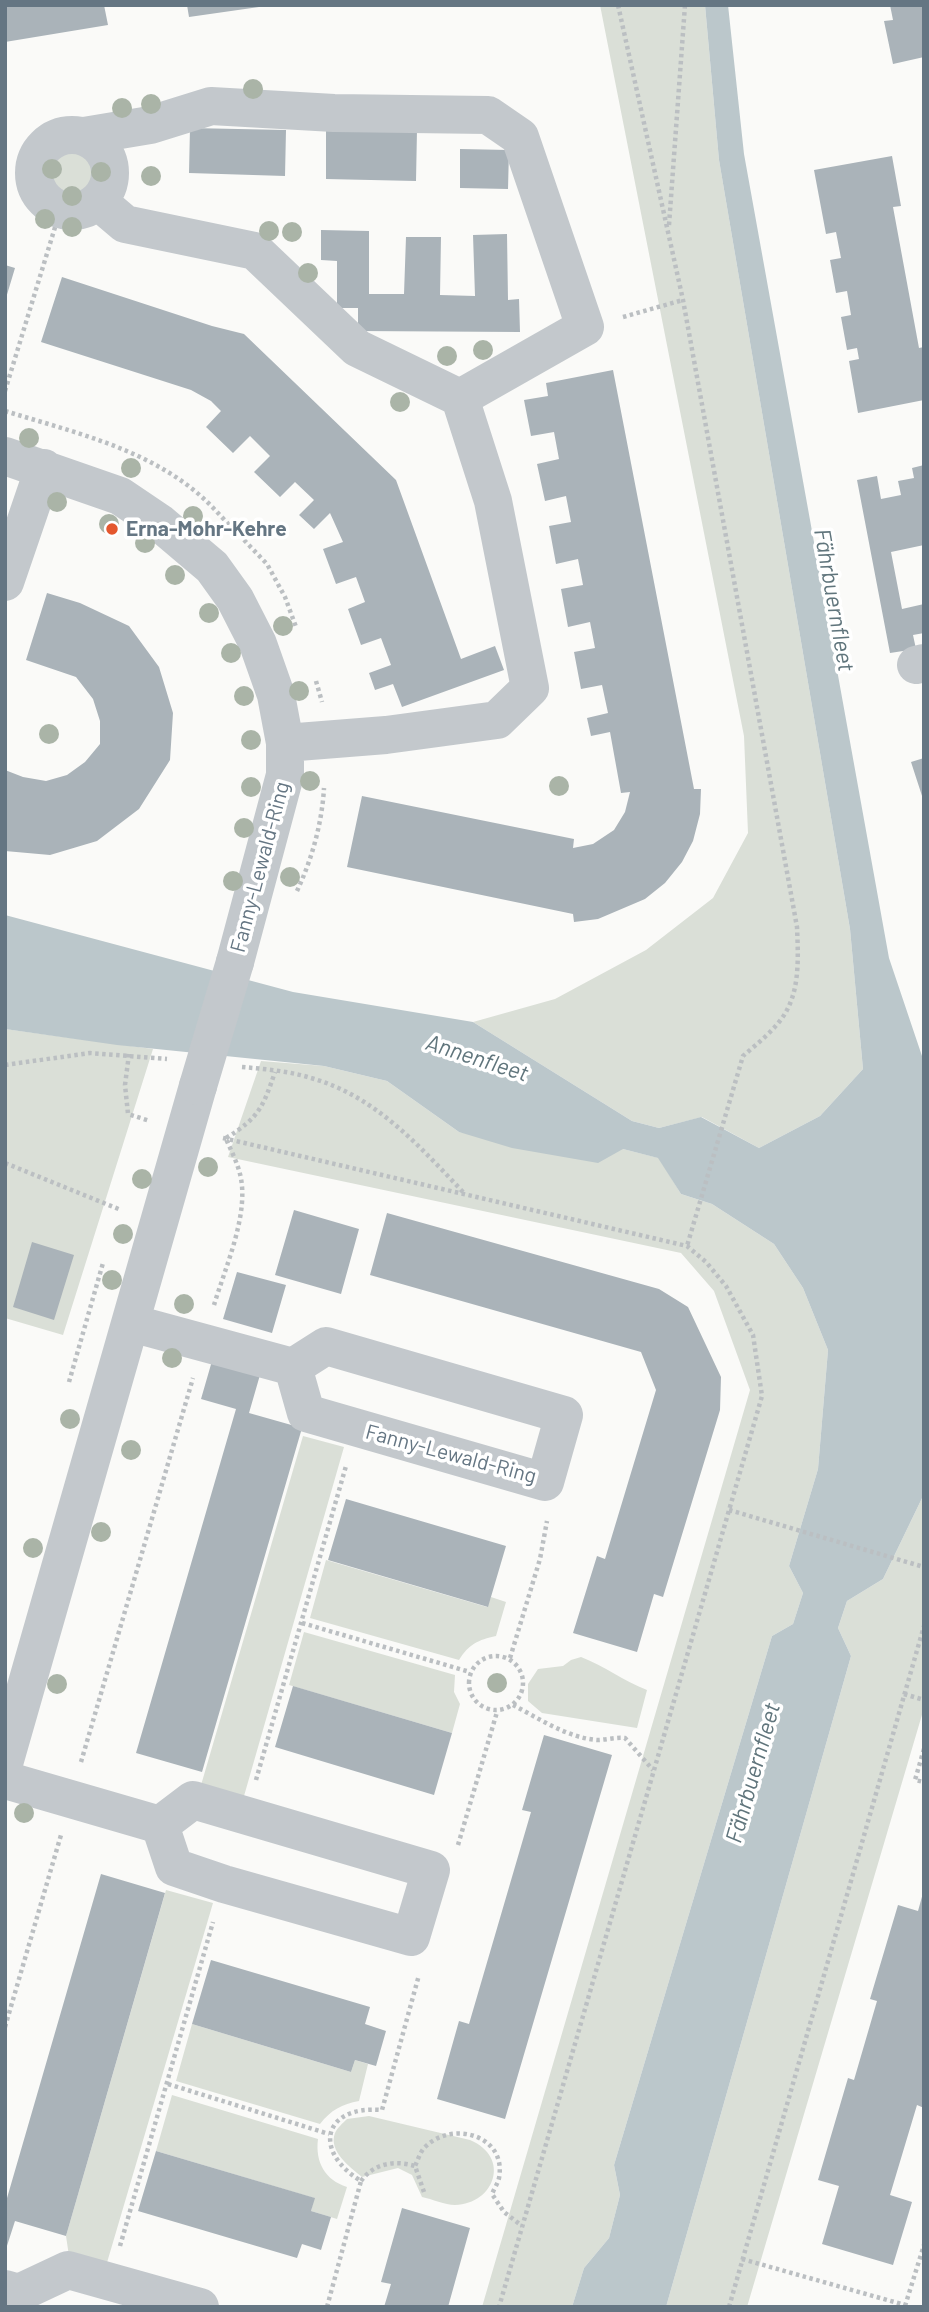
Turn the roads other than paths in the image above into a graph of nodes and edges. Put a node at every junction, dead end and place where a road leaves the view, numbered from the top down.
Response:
1 (84, 136) junction
2 (20, 166) edge
3 (99, 202) junction
4 (460, 398) junction
5 (5, 456) edge
6 (44, 468) junction
7 (5, 582) edge
8 (285, 743) junction
9 (131, 1323) junction
10 (293, 1367) junction
11 (5, 1760) edge
12 (5, 1780) edge
13 (160, 1825) junction
14 (17, 2296) edge
15 (200, 2307) edge

1 - 2 street
1 - 3 street
1 - 4 street
2 - 3 street
3 - 4 street
4 - 8 street
5 - 6 street, Fanny-Lewald-Ring
6 - 7 street
6 - 8 street, Fanny-Lewald-Ring
8 - 9 street, Fanny-Lewald-Ring, bridge
9 - 10 street
9 - 11 street, Fanny-Lewald-Ring
10 - 10 street, Fanny-Lewald-Ring
12 - 13 street
13 - 13 street
14 - 15 street

